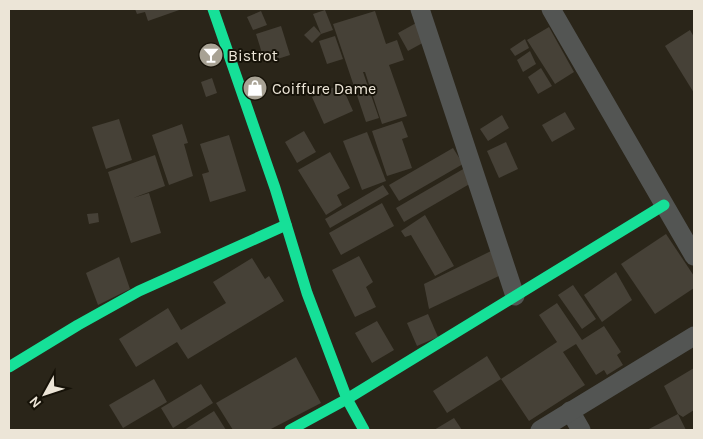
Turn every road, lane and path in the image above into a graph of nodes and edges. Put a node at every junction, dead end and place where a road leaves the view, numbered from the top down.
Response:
1 (214, 9) edge
2 (420, 9) edge
3 (551, 9) edge
4 (664, 205) junction
5 (286, 225) junction
6 (694, 256) edge
7 (515, 296) junction
8 (694, 336) edge
9 (9, 367) edge
10 (347, 399) junction
11 (570, 411) junction
12 (290, 430) edge
13 (364, 430) edge
14 (540, 430) edge
15 (581, 430) edge

1 - 5 street
2 - 7 street
3 - 4 street
4 - 6 street
4 - 7 street
5 - 9 street
5 - 10 street
7 - 10 street
8 - 11 street
10 - 12 street
10 - 13 street
11 - 14 street
11 - 15 street

